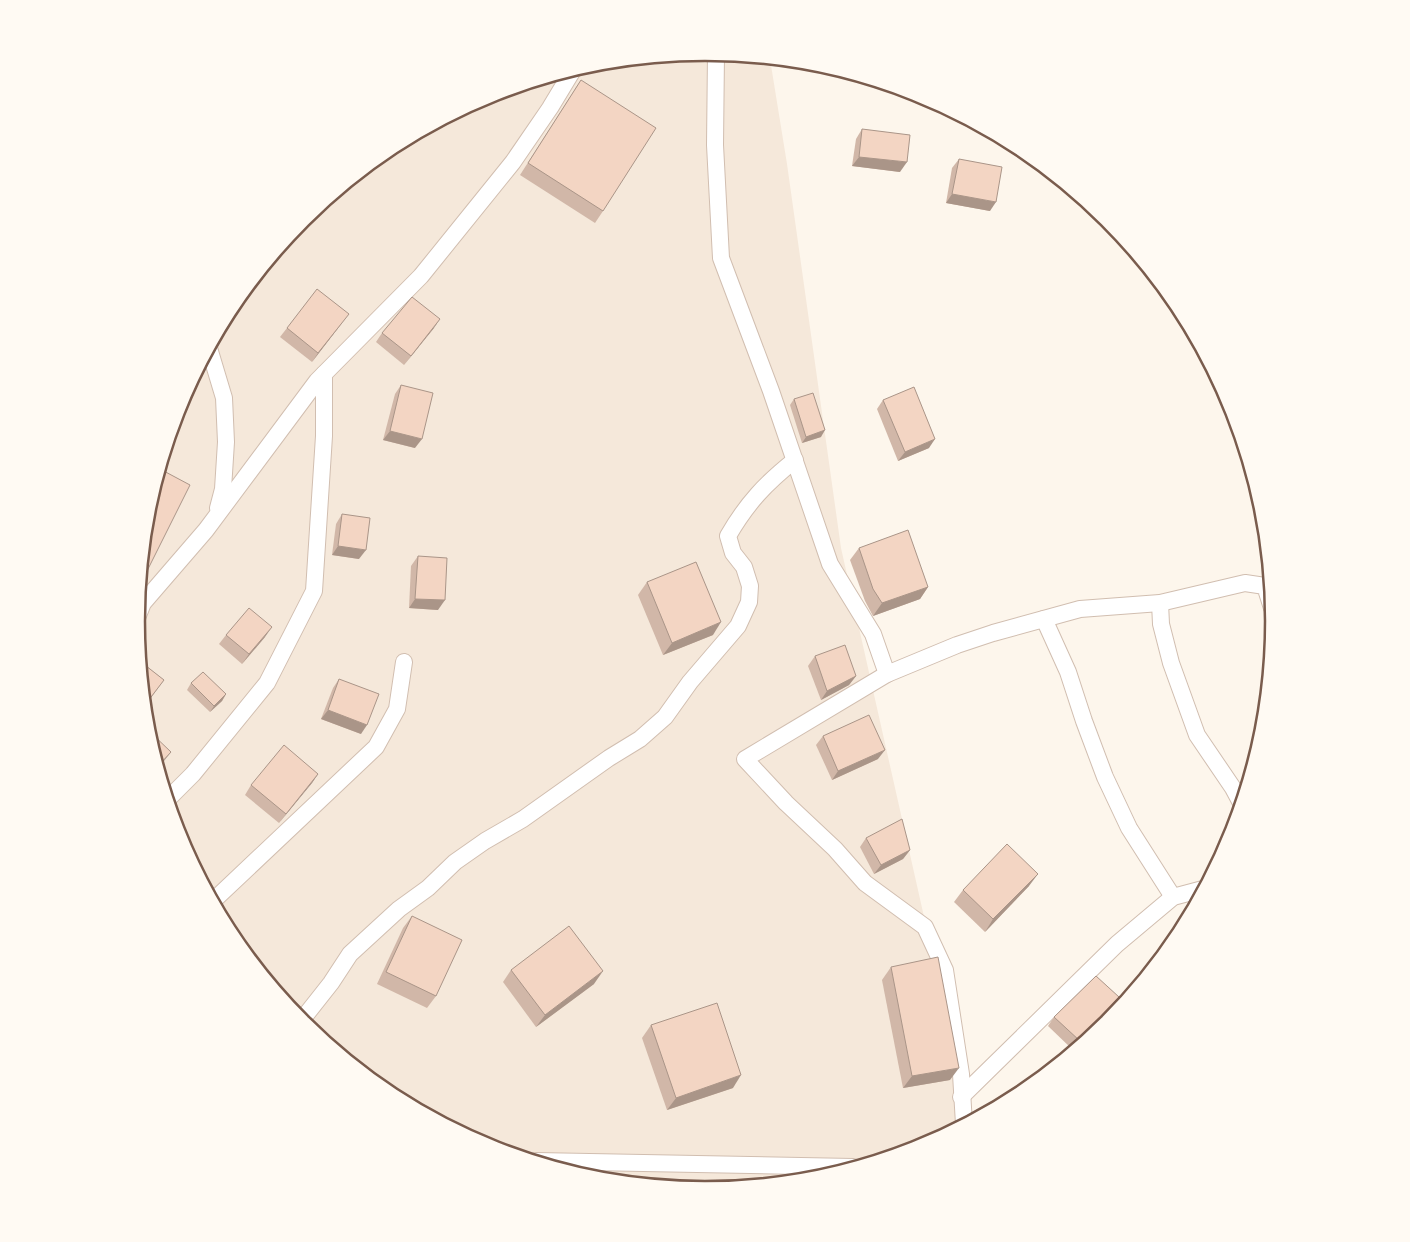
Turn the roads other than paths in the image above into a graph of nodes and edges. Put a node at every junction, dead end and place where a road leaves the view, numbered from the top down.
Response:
1 (716, 61) edge
2 (568, 78) edge
3 (212, 357) edge
4 (324, 374) junction
5 (795, 460) junction
6 (215, 518) junction
7 (1264, 586) edge
8 (146, 601) edge
9 (1160, 603) junction
10 (1044, 619) junction
11 (404, 662) dead end
12 (886, 674) junction
13 (173, 794) edge
14 (1237, 795) edge
15 (1195, 891) edge
16 (218, 897) edge
17 (1173, 897) junction
18 (306, 1014) edge
19 (961, 1097) junction
20 (963, 1118) edge
21 (558, 1161) edge
22 (830, 1167) edge

1 - 5 street
2 - 4 street
3 - 6 street
4 - 6 street
4 - 13 street
5 - 12 street
5 - 18 street
6 - 8 street
7 - 9 street
9 - 10 street
9 - 14 street
10 - 12 street
10 - 17 street
11 - 16 street
12 - 19 street
15 - 17 street
17 - 19 street
19 - 20 street
21 - 22 street

